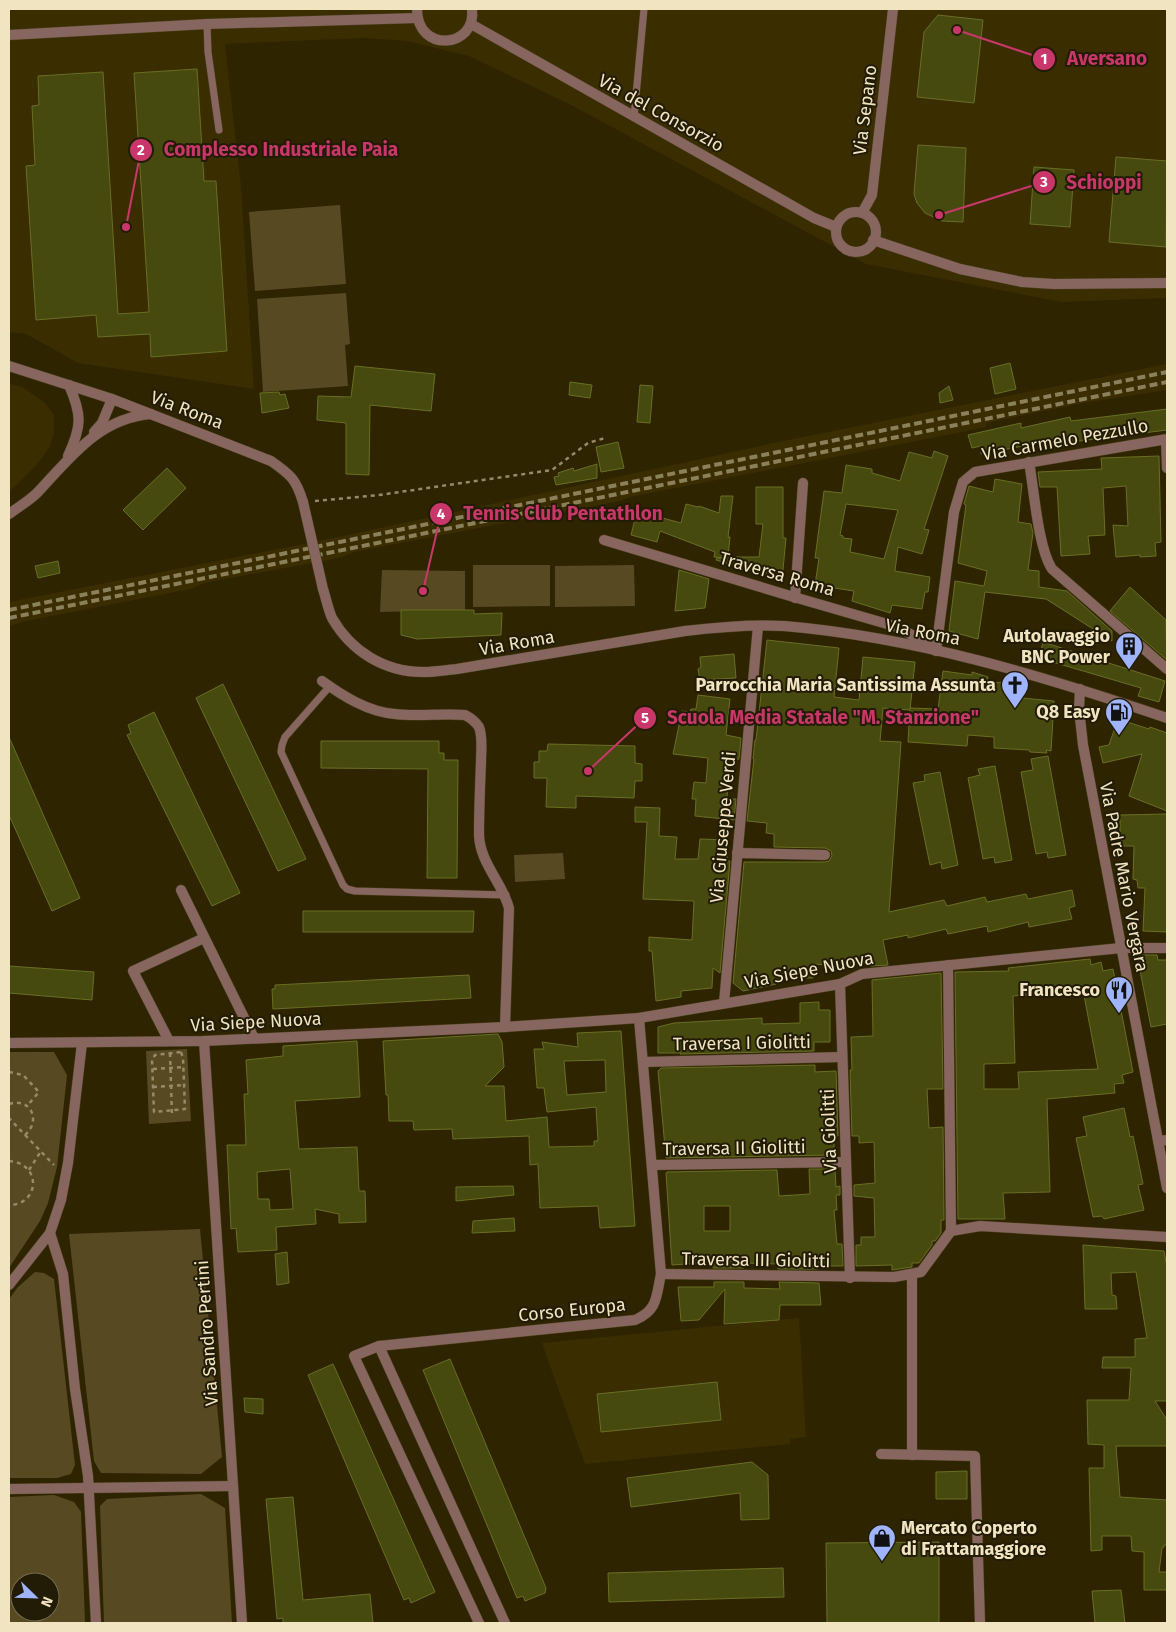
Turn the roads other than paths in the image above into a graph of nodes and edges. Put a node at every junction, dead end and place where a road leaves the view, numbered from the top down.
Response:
1 (472, 9) edge
2 (644, 9) edge
3 (893, 9) edge
4 (417, 14) edge
5 (207, 24) junction
6 (471, 24) junction
7 (9, 35) edge
8 (634, 116) junction
9 (219, 130) dead end
10 (862, 213) junction
11 (836, 227) junction
12 (873, 240) junction
13 (1167, 283) edge
14 (9, 366) edge
15 (69, 385) junction
16 (112, 398) junction
17 (151, 414) junction
18 (89, 439) junction
19 (1167, 439) edge
20 (67, 459) junction
21 (1029, 462) junction
22 (1167, 468) edge
23 (803, 483) dead end
24 (9, 514) edge
25 (604, 540) dead end
26 (796, 598) junction
27 (758, 626) junction
28 (936, 650) junction
29 (1167, 669) edge
30 (326, 684) joint
31 (1080, 688) junction
32 (1167, 718) edge
33 (737, 853) junction
34 (824, 855) dead end
35 (182, 890) dead end
36 (506, 895) junction
37 (204, 938) junction
38 (1121, 948) junction
39 (1167, 948) edge
40 (948, 965) junction
41 (840, 984) junction
42 (724, 1002) junction
43 (639, 1018) junction
44 (505, 1026) junction
45 (254, 1038) junction
46 (168, 1041) junction
47 (204, 1041) junction
48 (9, 1042) edge
49 (82, 1043) junction
50 (842, 1057) junction
51 (643, 1062) junction
52 (1163, 1141) edge
53 (846, 1162) junction
54 (652, 1165) junction
55 (1167, 1188) edge
56 (951, 1231) junction
57 (50, 1233) junction
58 (1167, 1237) edge
59 (661, 1274) junction
60 (912, 1274) junction
61 (850, 1278) junction
62 (9, 1285) edge
63 (379, 1346) junction
64 (881, 1454) dead end
65 (912, 1455) junction
66 (233, 1486) junction
67 (89, 1488) junction
68 (9, 1489) edge
69 (96, 1623) edge
70 (242, 1623) edge
71 (479, 1623) edge
72 (505, 1623) edge
73 (980, 1623) edge

1 - 6 street
2 - 8 lane
3 - 10 street, Via Sepano
4 - 5 street
4 - 6 street
5 - 7 street
5 - 9 lane
6 - 8 street, Via del Consorzio
8 - 11 street, Via del Consorzio
10 - 11 street
10 - 12 street
11 - 12 street
12 - 13 street
14 - 15 street, Via Roma
15 - 16 street, Via Roma
15 - 20 street
16 - 17 street, Via Roma
16 - 18 street
17 - 18 street
17 - 27 street, Via Roma, bridge
18 - 20 street
19 - 21 street, Via Carmelo Pezzullo
19 - 22 street
20 - 24 street
21 - 28 street, Via Carmelo Pezzullo
21 - 29 street
23 - 26 street
25 - 26 street, Traversa Roma
26 - 28 street, Traversa Roma
27 - 28 street, Via Roma
27 - 33 street, Via Giuseppe Verdi
28 - 31 street, Via Roma
30 - 36 street
30 - 36 lane
31 - 32 street, Via Roma
31 - 38 street, Via Padre Mario Vergara
33 - 34 street
33 - 42 street, Via Giuseppe Verdi
35 - 37 street
36 - 44 street
37 - 45 street
37 - 46 street
38 - 39 street, Via Siepe Nuova
38 - 40 street, Via Siepe Nuova
38 - 52 street, Via Padre Mario Vergara
40 - 41 street, Via Siepe Nuova
40 - 56 street
41 - 42 street, Via Siepe Nuova
41 - 50 street, Via Giolitti
42 - 43 street, Via Siepe Nuova
43 - 44 street, Via Siepe Nuova
43 - 51 street, Corso Europa
44 - 45 street, Via Siepe Nuova
45 - 47 street, Via Siepe Nuova
46 - 47 street, Via Siepe Nuova
46 - 49 street, Via Siepe Nuova
47 - 66 street, Via Sandro Pertini
48 - 49 street, Via Siepe Nuova
49 - 57 street
50 - 51 street, Traversa I Giolitti
50 - 53 street, Via Giolitti
51 - 54 street, Corso Europa
52 - 55 street, Via Padre Mario Vergara
53 - 54 street, Traversa II Giolitti
53 - 61 street, Via Giolitti
54 - 59 street, Corso Europa
56 - 58 street
56 - 60 street
57 - 62 street
57 - 67 street
59 - 61 street, Traversa III Giolitti
59 - 63 street, Corso Europa
60 - 61 street, Traversa III Giolitti
60 - 65 street
63 - 71 street, Corso Europa
63 - 72 street
64 - 65 street
65 - 73 street
66 - 67 street
66 - 70 street, Via Sandro Pertini
67 - 68 street
67 - 69 street

